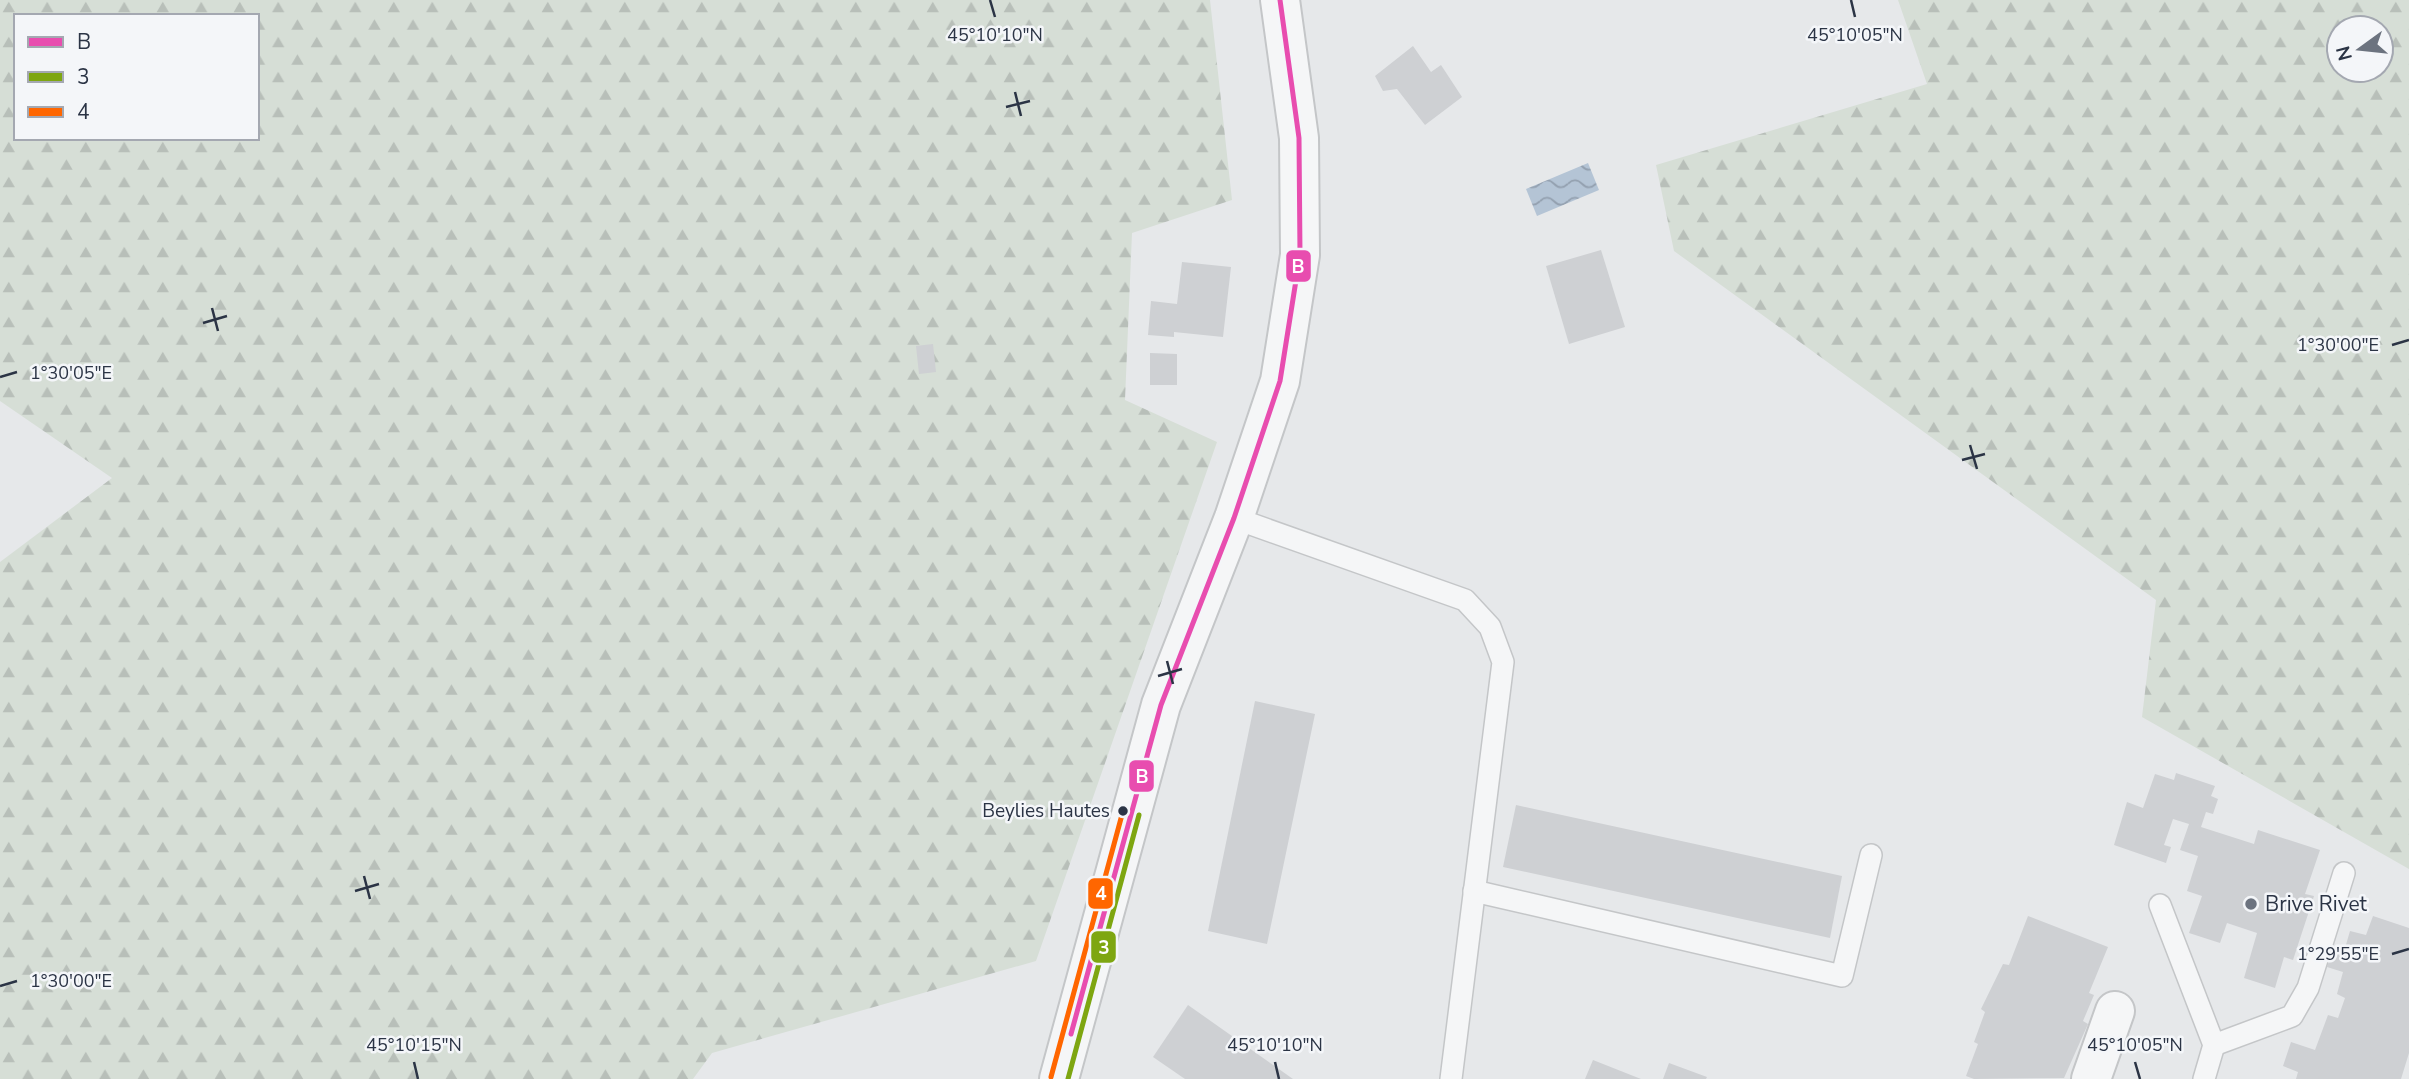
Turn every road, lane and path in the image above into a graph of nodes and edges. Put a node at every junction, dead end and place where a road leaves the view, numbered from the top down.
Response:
1 (1280, 0) edge
2 (1234, 518) junction
3 (1871, 855) dead end
4 (2344, 873) dead end
5 (1474, 891) junction
6 (2160, 905) dead end
7 (2115, 1011) dead end
8 (2214, 1045) junction
9 (1059, 1079) edge
10 (1451, 1079) edge
11 (2091, 1079) edge
12 (2204, 1079) edge

1 - 2 street
2 - 5 lane
2 - 9 street
3 - 5 lane
4 - 8 lane
5 - 10 lane
6 - 8 lane
7 - 11 street
8 - 12 lane

